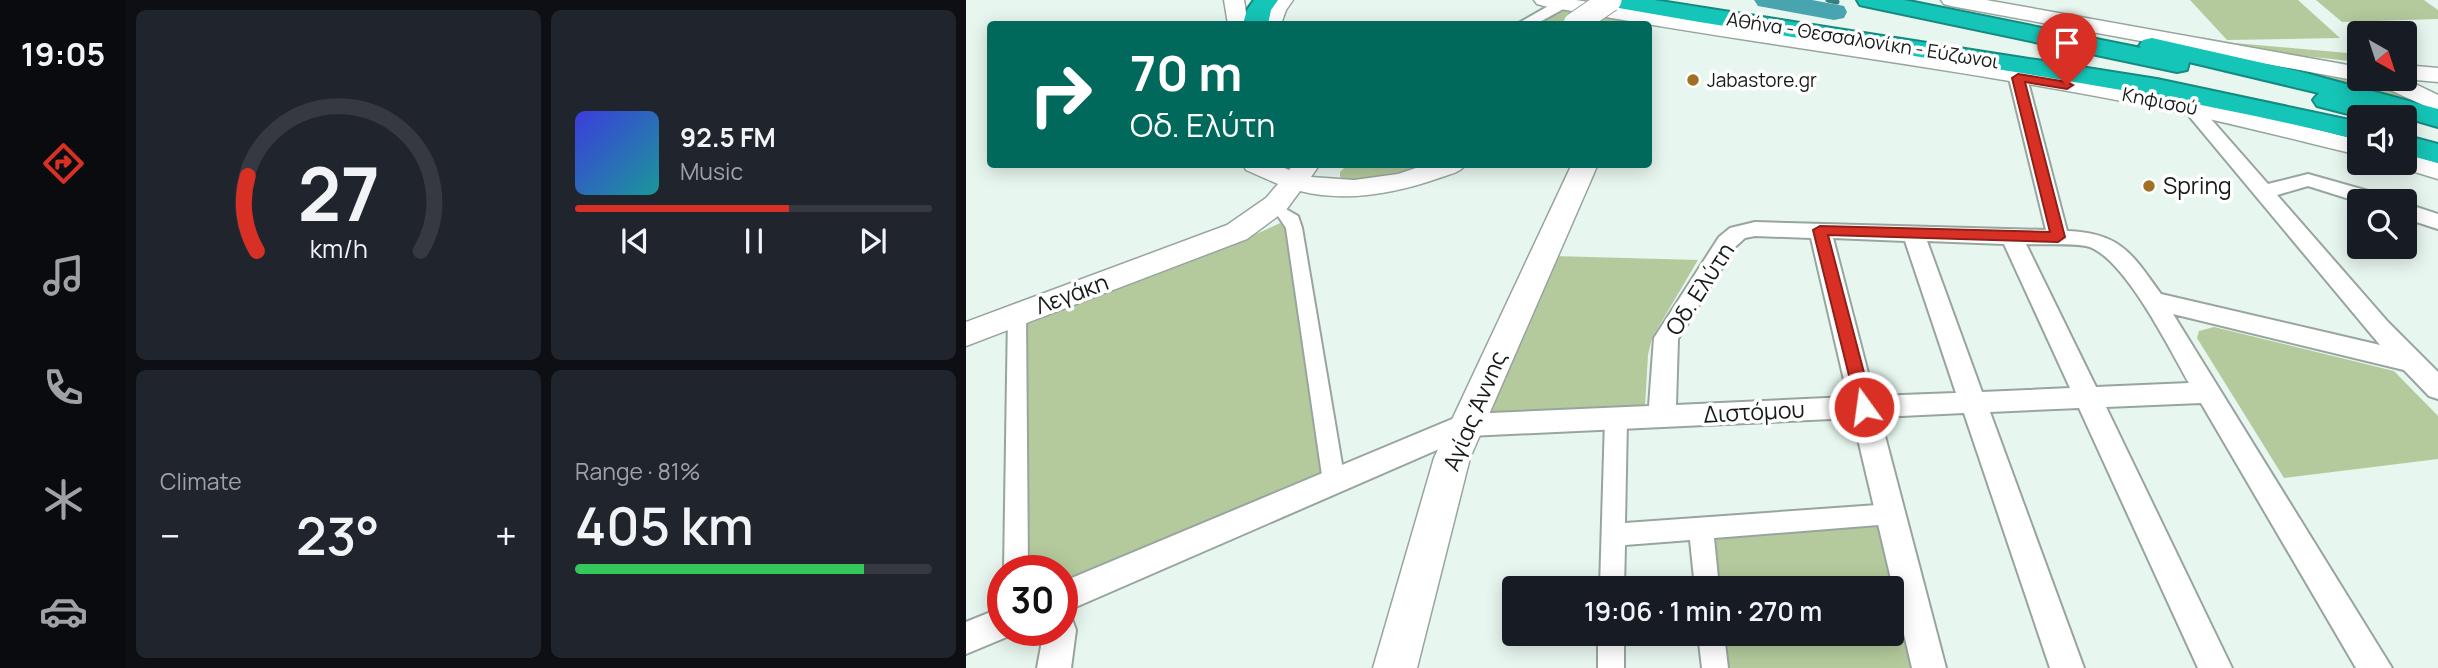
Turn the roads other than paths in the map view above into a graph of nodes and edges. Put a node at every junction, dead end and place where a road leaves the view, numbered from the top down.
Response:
1 (1234, 0) edge
2 (1266, 0) edge
3 (1283, 0) edge
4 (1612, 0) edge
5 (1629, 0) edge
6 (1869, 0) edge
7 (1929, 0) edge
8 (1951, 0) edge
9 (1553, 2) edge
10 (1238, 21) edge
11 (1257, 21) edge
12 (1272, 21) edge
13 (1529, 21) edge
14 (1580, 21) edge
15 (1599, 21) edge
16 (1623, 21) edge
17 (1652, 29) edge
18 (2272, 61) junction
19 (2347, 67) edge
20 (2347, 72) edge
21 (2417, 74) edge
22 (2438, 76) edge
23 (2018, 78) junction
24 (2410, 91) edge
25 (2430, 101) edge
26 (2347, 105) edge
27 (2190, 106) junction
28 (2438, 118) edge
29 (2417, 124) edge
30 (2347, 128) edge
31 (2438, 130) edge
32 (2347, 145) edge
33 (2417, 148) edge
34 (2438, 154) edge
35 (2417, 165) edge
36 (1255, 168) edge
37 (1278, 168) edge
38 (1441, 168) edge
39 (1584, 168) edge
40 (2438, 171) edge
41 (1309, 172) edge
42 (2262, 192) junction
43 (2347, 192) edge
44 (1284, 213) junction
45 (2417, 215) edge
46 (2438, 222) edge
47 (1820, 230) junction
48 (1913, 233) junction
49 (2011, 235) junction
50 (2058, 237) junction
51 (1179, 255) junction
52 (2153, 301) junction
53 (1017, 314) junction
54 (966, 334) edge
55 (2412, 362) junction
56 (2438, 389) edge
57 (2209, 392) junction
58 (2087, 397) junction
59 (1973, 403) junction
60 (1864, 407) junction
61 (1662, 416) junction
62 (1616, 419) junction
63 (1467, 425) junction
64 (1334, 482) junction
65 (1891, 514) junction
66 (1701, 529) junction
67 (1613, 536) junction
68 (1016, 555) edge
69 (1612, 576) edge
70 (1706, 576) edge
71 (1078, 595) edge
72 (987, 629) edge
73 (966, 638) edge
74 (1057, 646) edge
75 (1611, 646) edge
76 (1712, 646) edge
77 (1054, 668) edge
78 (1395, 668) edge
79 (1611, 668) edge
80 (1715, 668) edge
81 (1929, 668) edge
82 (2067, 668) edge
83 (2215, 668) edge
84 (2375, 668) edge

1 - 10 street
2 - 11 highway
3 - 12 street
4 - 14 street, bridge
4 - 30 highway, Αθήνα - Θεσσαλονίκη - Εύζωνοι
5 - 15 street
6 - 26 highway, Αθήνα - Θεσσαλονίκη - Εύζωνοι
7 - 28 highway
8 - 18 street
9 - 13 street
9 - 16 street, Κηφισού
17 - 23 street, Κηφισού
18 - 19 street
18 - 20 street
21 - 22 street
22 - 25 street
23 - 27 street, Κηφισού
23 - 50 street
24 - 25 street
27 - 32 street, Κηφισού
27 - 42 street
29 - 31 highway
33 - 34 highway
35 - 40 street
36 - 51 street
37 - 41 street
38 - 41 street
39 - 63 street, Αγίας Άννης
41 - 44 street
41 - 51 street
42 - 43 street
42 - 55 street
44 - 51 street
44 - 64 street
45 - 46 street
47 - 48 street, Οδ. Ελύτη
47 - 60 street
47 - 61 street, Οδ. Ελύτη
48 - 49 street, Οδ. Ελύτη
48 - 59 street
49 - 50 street, Οδ. Ελύτη
49 - 58 street
50 - 52 street, Οδ. Ελύτη
51 - 53 street, Λεγάκη
52 - 55 street
52 - 57 street
53 - 54 street, Λεγάκη
53 - 68 street
55 - 56 street
57 - 58 street, Διστόμου
57 - 84 street
58 - 59 street, Διστόμου
58 - 83 street
59 - 60 street, Διστόμου
59 - 82 street
60 - 61 street, Διστόμου
60 - 65 street
61 - 62 street, Διστόμου
62 - 63 street, Διστόμου
62 - 67 street
63 - 64 street
63 - 78 street, Αγίας Άννης
64 - 71 street
65 - 66 street
65 - 81 street
66 - 67 street
66 - 70 street
67 - 69 street
72 - 73 street
74 - 77 street
75 - 79 street
76 - 80 street

